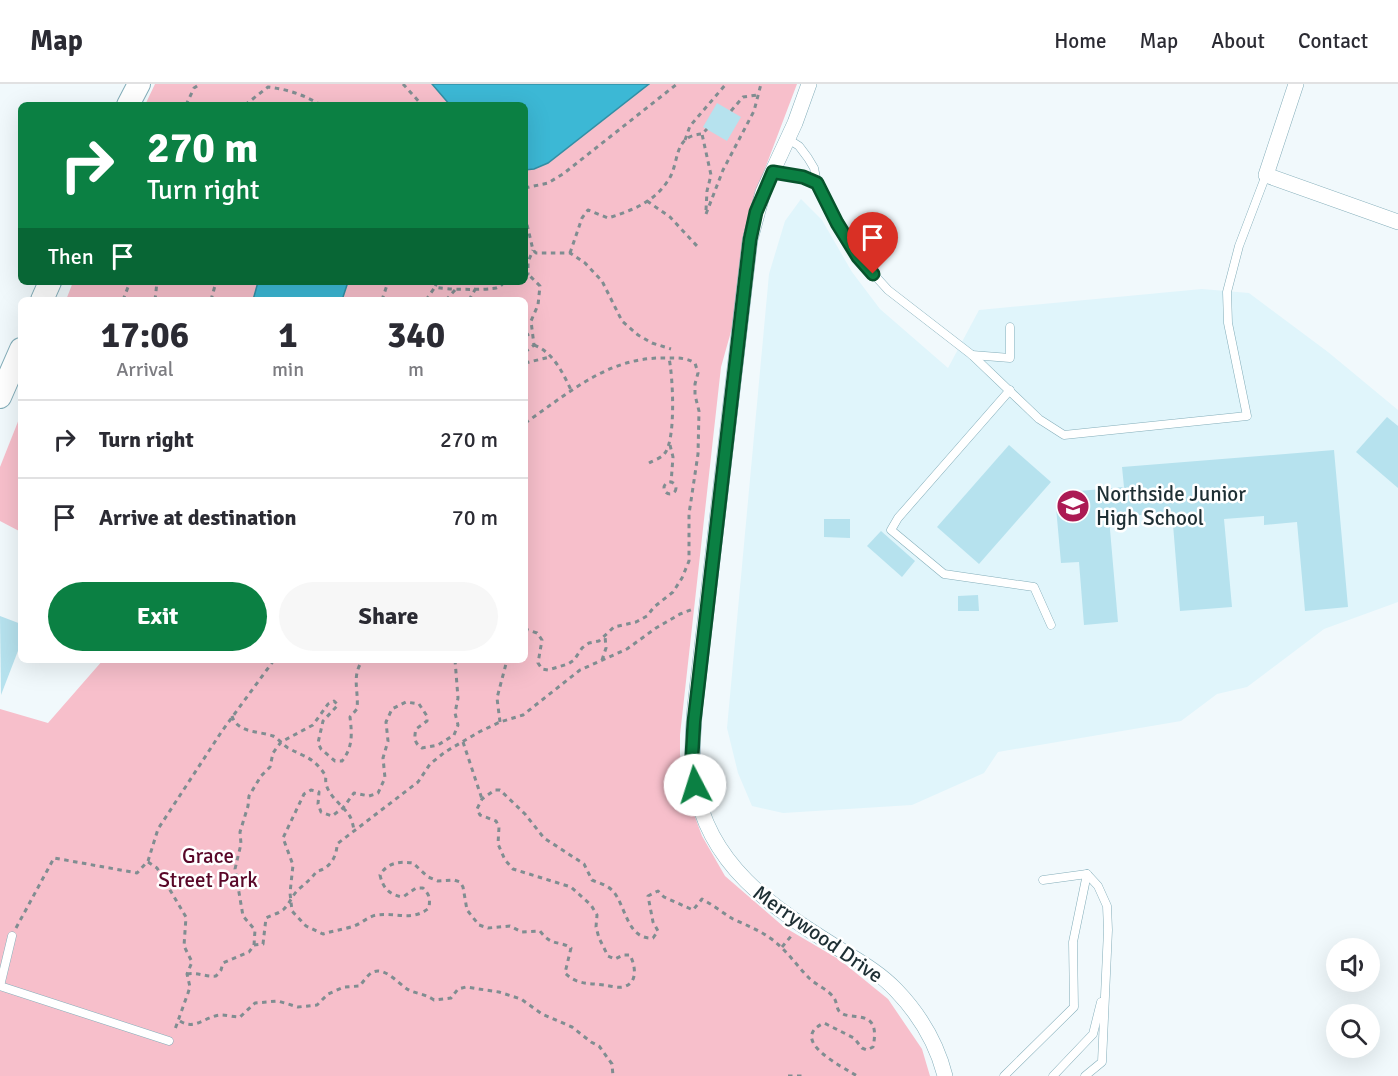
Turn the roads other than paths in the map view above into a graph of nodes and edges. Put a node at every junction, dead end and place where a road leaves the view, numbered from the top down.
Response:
1 (139, 84) edge
2 (809, 84) edge
3 (1296, 84) edge
4 (130, 102) edge
5 (788, 139) junction
6 (773, 172) junction
7 (1266, 175) junction
8 (817, 183) junction
9 (1398, 222) edge
10 (1010, 327) dead end
11 (972, 355) junction
12 (18, 356) edge
13 (1010, 390) junction
14 (0, 397) edge
15 (1051, 625) dead end
16 (1087, 874) junction
17 (1043, 880) dead end
18 (12, 936) road end
19 (1105, 986) junction
20 (169, 1041) road end
21 (945, 1076) edge
22 (1005, 1076) edge
23 (1053, 1076) edge
24 (1086, 1076) edge

1 - 4 main road
2 - 5 street, Merrywood Drive
3 - 7 street
5 - 6 street, Merrywood Drive
5 - 8 lane
6 - 8 lane
6 - 21 street, Merrywood Drive
7 - 9 street
7 - 13 lane
8 - 11 lane
10 - 11 lane
11 - 13 lane
12 - 14 main road
13 - 15 lane
16 - 17 lane
16 - 19 lane
16 - 22 lane
18 - 20 lane
19 - 23 lane
19 - 24 lane

